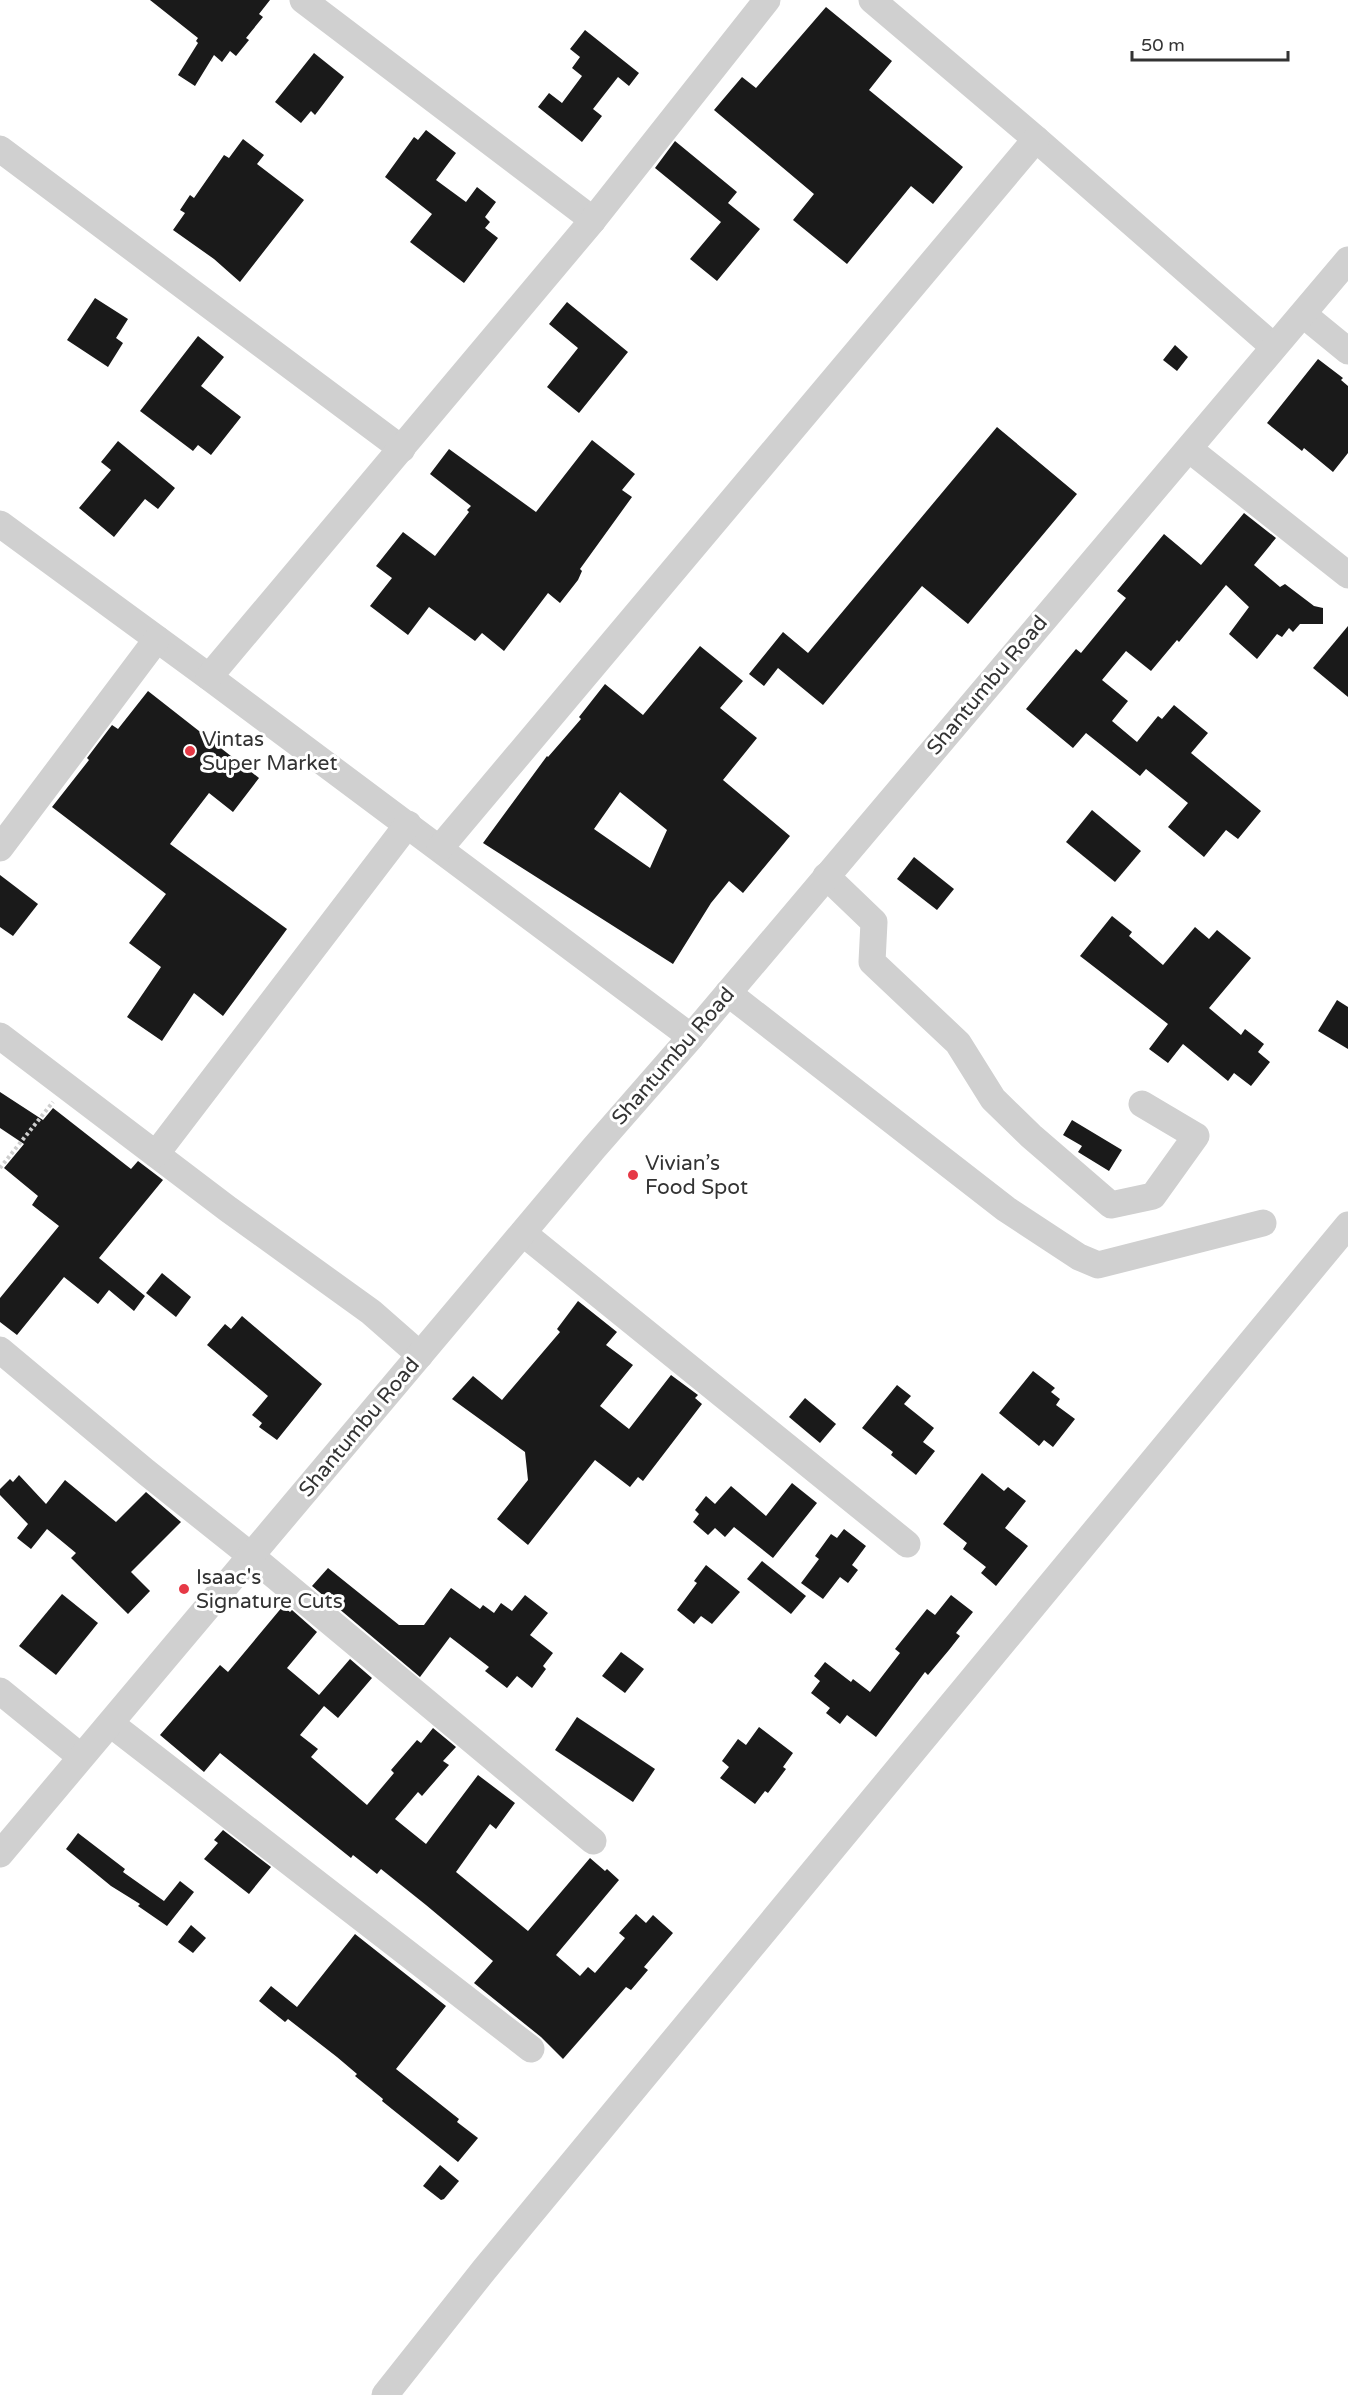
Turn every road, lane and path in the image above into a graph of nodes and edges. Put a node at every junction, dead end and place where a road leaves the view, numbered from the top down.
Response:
1 (303, 0) edge
2 (767, 0) edge
3 (872, 0) edge
4 (1036, 139) junction
5 (0, 149) edge
6 (593, 220) junction
7 (1348, 260) edge
8 (1304, 315) junction
9 (1274, 347) junction
10 (1348, 351) edge
11 (402, 449) junction
12 (1189, 449) junction
13 (0, 524) edge
14 (1348, 575) edge
15 (157, 639) junction
16 (209, 677) junction
17 (408, 824) junction
18 (0, 848) edge
19 (440, 848) junction
20 (826, 876) junction
21 (728, 993) junction
22 (0, 1036) edge
23 (692, 1037) junction
24 (66, 1085) junction
25 (1142, 1104) dead end
26 (156, 1154) junction
27 (0, 1168) edge
28 (1263, 1223) dead end
29 (1348, 1225) edge
30 (523, 1233) junction
31 (0, 1350) edge
32 (420, 1355) junction
33 (907, 1544) dead end
34 (250, 1555) junction
35 (0, 1691) edge
36 (111, 1724) junction
37 (81, 1757) junction
38 (593, 1841) dead end
39 (0, 1854) edge
40 (531, 2049) dead end
41 (385, 2395) edge

1 - 6 street
2 - 6 street
3 - 4 street
4 - 9 street
4 - 19 street
5 - 11 street
6 - 11 street
7 - 8 street, Shantumbu Road
8 - 9 street, Shantumbu Road
8 - 10 street
9 - 12 street, Shantumbu Road
11 - 16 street
12 - 14 street
12 - 20 street, Shantumbu Road
13 - 15 street
15 - 16 street
15 - 18 street
16 - 17 street
17 - 19 street
17 - 26 street
19 - 23 street
20 - 21 street, Shantumbu Road
20 - 25 street
21 - 23 street, Shantumbu Road
21 - 28 street
22 - 24 street
23 - 30 street, Shantumbu Road
24 - 26 street
24 - 27 path
26 - 32 street
29 - 41 street
30 - 32 street, Shantumbu Road
30 - 33 street
31 - 34 street
32 - 34 street, Shantumbu Road
34 - 36 street, Shantumbu Road
34 - 38 street
35 - 37 street
36 - 37 street, Shantumbu Road
36 - 40 street
37 - 39 street, Shantumbu Road

